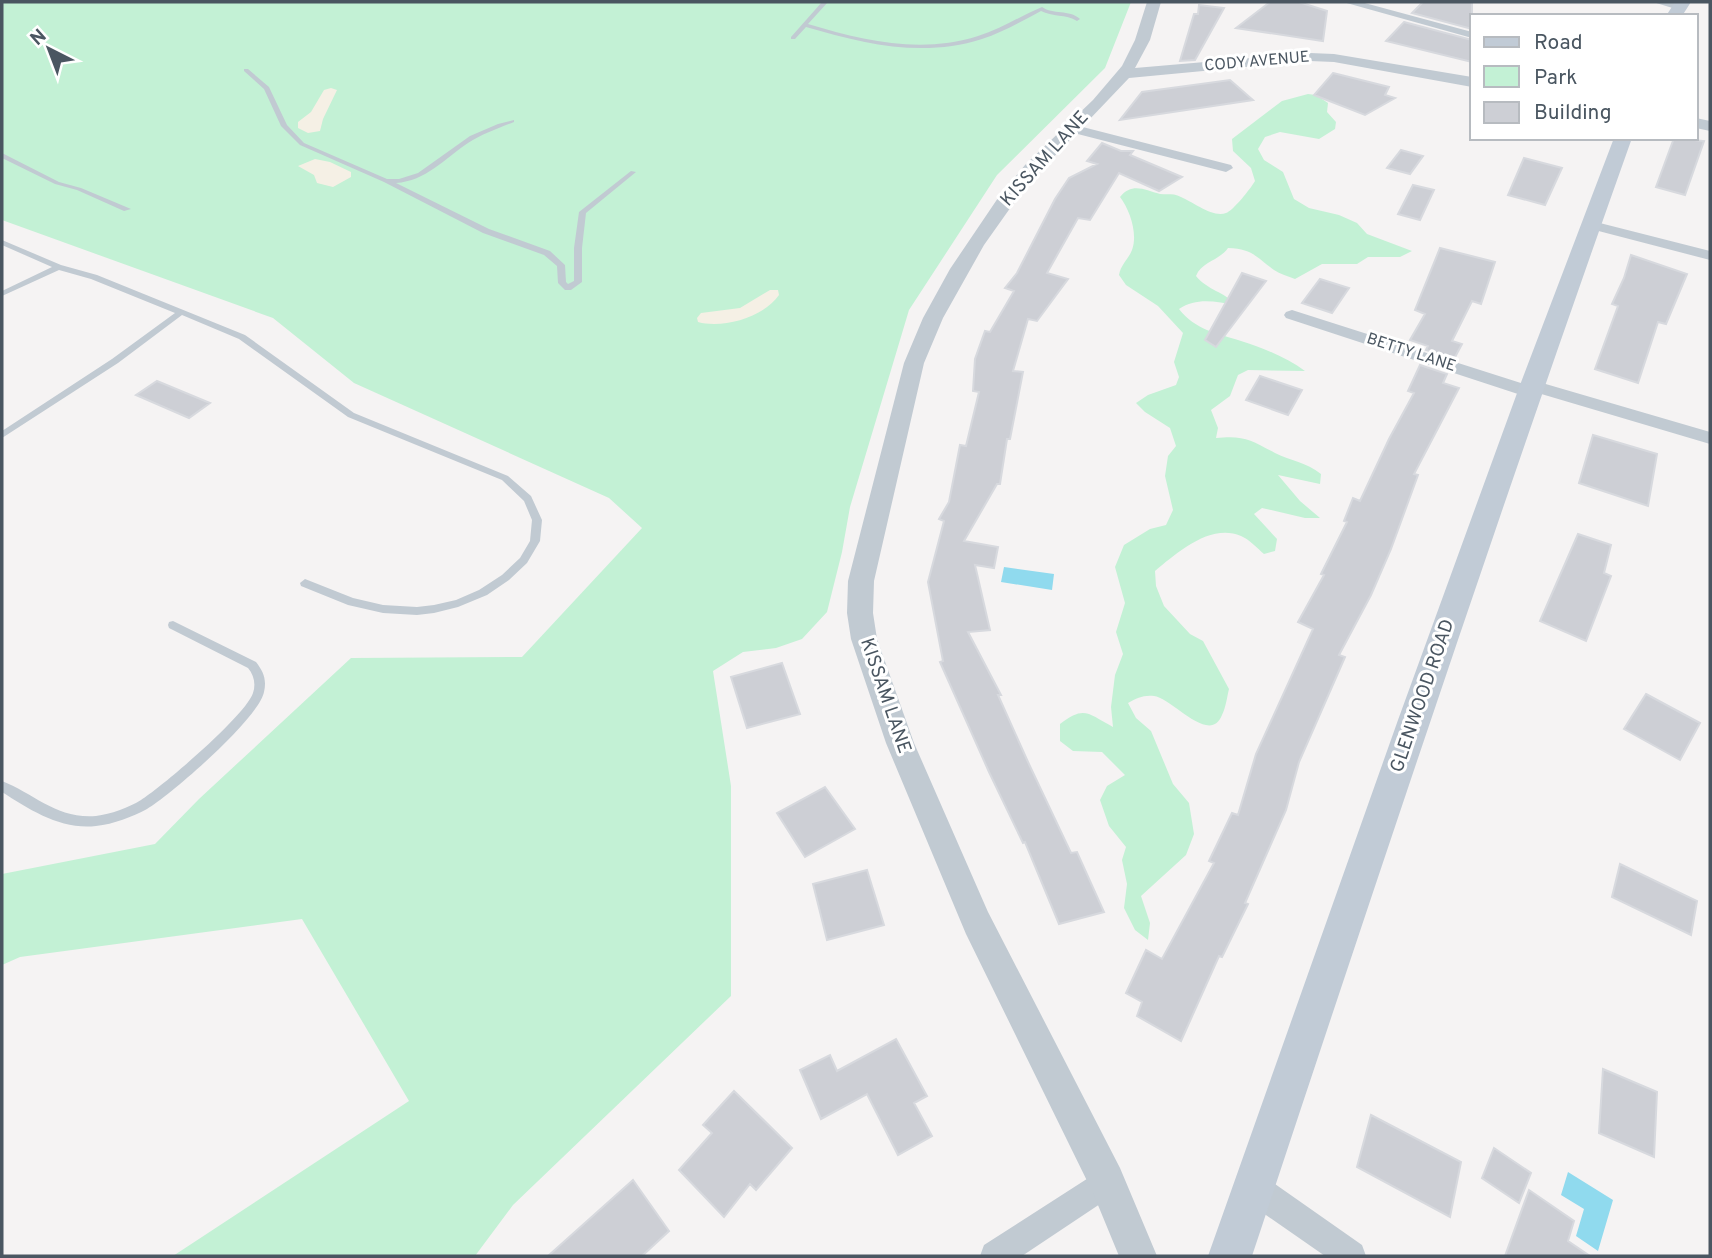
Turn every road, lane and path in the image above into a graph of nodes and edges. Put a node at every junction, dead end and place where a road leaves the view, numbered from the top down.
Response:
1 (825, 2) edge
2 (1154, 2) edge
3 (1349, 2) edge
4 (1659, 2) edge
5 (1043, 5) edge
6 (1679, 8) edge
7 (1077, 19) dead end
8 (805, 24) junction
9 (1470, 34) edge
10 (793, 38) dead end
11 (246, 70) dead end
12 (1124, 74) junction
13 (1470, 82) edge
14 (512, 121) dead end
15 (1071, 128) junction
16 (1622, 140) edge
17 (2, 155) edge
18 (1226, 168) dead end
19 (633, 172) dead end
20 (386, 181) junction
21 (127, 209) dead end
22 (1592, 225) junction
23 (2, 242) edge
24 (1710, 256) edge
25 (58, 267) junction
26 (2, 294) edge
27 (180, 313) junction
28 (1292, 315) dead end
29 (1531, 389) junction
30 (2, 435) edge
31 (1710, 438) edge
32 (305, 583) dead end
33 (173, 625) dead end
34 (2, 786) edge
35 (1107, 1181) junction
36 (1254, 1188) junction
37 (995, 1256) edge
38 (1138, 1256) edge
39 (1230, 1256) edge
40 (1351, 1256) edge

1 - 8 lane
2 - 12 street, KISSAM LANE
3 - 9 street
4 - 6 street
5 - 7 lane
5 - 8 lane
8 - 10 lane
11 - 20 lane
12 - 13 street, CODY AVENUE
12 - 15 street, KISSAM LANE
14 - 20 lane
15 - 18 street
15 - 35 street, KISSAM LANE
16 - 22 main road, GLENWOOD ROAD
17 - 21 lane
19 - 20 lane
22 - 24 street
22 - 29 main road, GLENWOOD ROAD
23 - 25 lane
25 - 26 lane
25 - 27 lane
27 - 30 lane
27 - 32 lane
28 - 29 street, BETTY LANE
29 - 31 street, BETTY LANE
29 - 36 main road, GLENWOOD ROAD
33 - 34 lane
35 - 37 street
35 - 38 street, KISSAM LANE
36 - 39 main road, GLENWOOD ROAD
36 - 40 street

